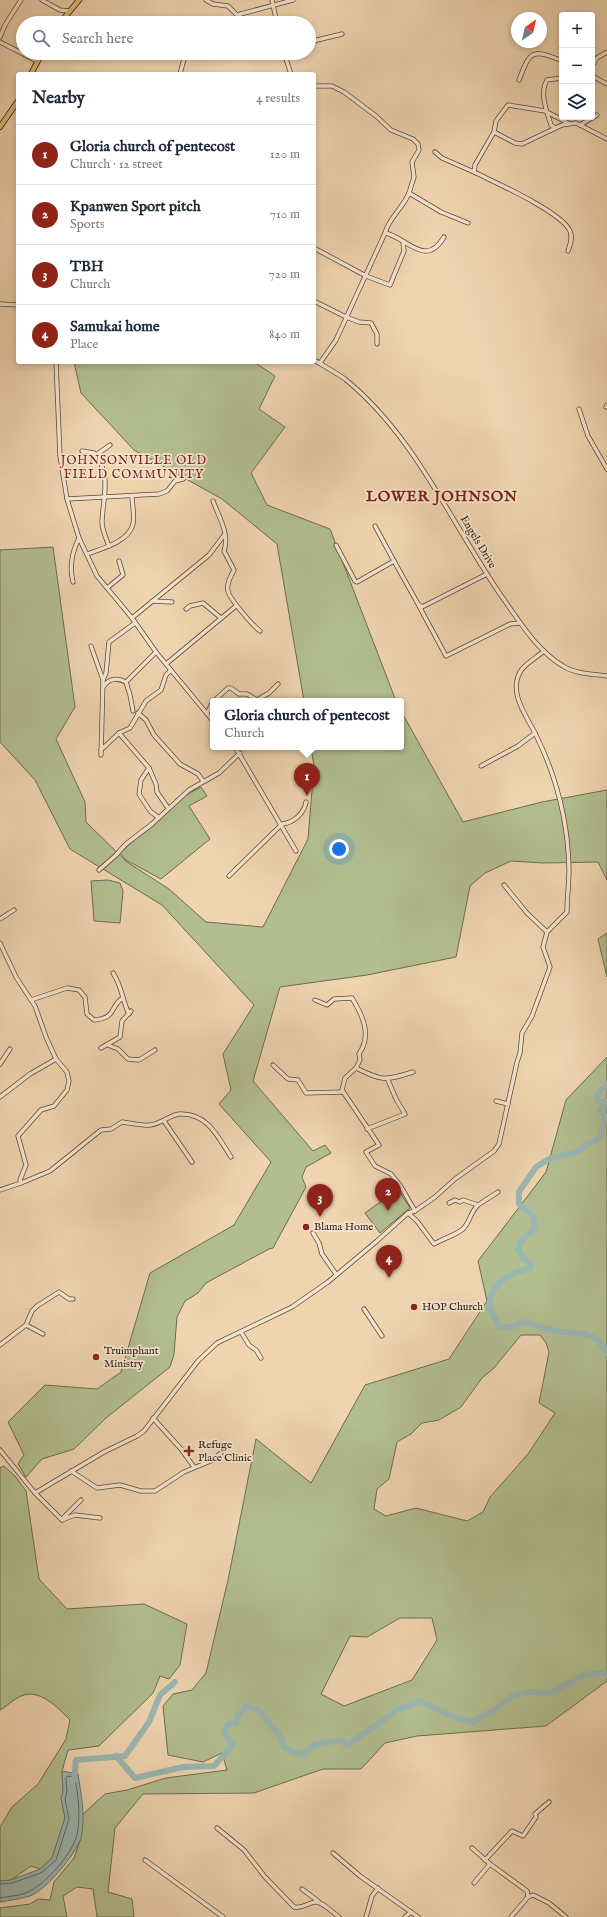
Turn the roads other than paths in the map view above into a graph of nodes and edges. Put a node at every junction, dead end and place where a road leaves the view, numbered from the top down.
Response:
1 (21, 0) edge
2 (42, 0) edge
3 (79, 0) edge
4 (206, 0) edge
5 (272, 0) edge
6 (293, 0) edge
7 (273, 6) junction
8 (69, 11) junction
9 (65, 16) edge
10 (275, 16) edge
11 (342, 34) dead end
12 (0, 37) edge
13 (316, 40) edge
14 (0, 42) edge
15 (16, 50) edge
16 (607, 52) edge
17 (559, 59) edge
18 (183, 60) edge
19 (286, 60) edge
20 (37, 61) edge
21 (595, 62) edge
22 (32, 72) edge
23 (180, 72) edge
24 (290, 72) edge
25 (559, 78) edge
26 (595, 78) edge
27 (519, 80) dead end
28 (607, 84) edge
29 (316, 86) edge
30 (16, 104) edge
31 (545, 111) junction
32 (598, 115) dead end
33 (568, 123) junction
34 (580, 125) junction
35 (0, 127) edge
36 (555, 128) junction
37 (494, 132) junction
38 (607, 139) edge
39 (435, 152) dead end
40 (474, 172) junction
41 (409, 193) junction
42 (468, 222) dead end
43 (385, 233) junction
44 (444, 237) dead end
45 (403, 242) junction
46 (316, 249) edge
47 (568, 252) dead end
48 (366, 276) junction
49 (316, 302) edge
50 (0, 304) edge
51 (16, 305) edge
52 (346, 317) junction
53 (377, 344) dead end
54 (316, 361) edge
55 (56, 364) edge
56 (320, 364) junction
57 (579, 409) dead end
58 (110, 445) dead end
59 (82, 450) dead end
60 (96, 455) junction
61 (607, 469) edge
62 (183, 479) dead end
63 (132, 496) junction
64 (105, 497) junction
65 (67, 499) junction
66 (213, 501) dead end
67 (375, 526) dead end
68 (225, 534) junction
69 (79, 538) junction
70 (109, 546) junction
71 (336, 546) dead end
72 (87, 554) junction
73 (119, 560) dead end
74 (394, 561) junction
75 (486, 574) junction
76 (73, 582) dead end
77 (107, 588) junction
78 (152, 601) junction
79 (172, 602) dead end
80 (236, 606) junction
81 (419, 606) junction
82 (186, 609) dead end
83 (132, 618) junction
84 (221, 618) junction
85 (135, 623) junction
86 (520, 623) junction
87 (260, 631) dead end
88 (91, 646) dead end
89 (544, 651) junction
90 (156, 652) junction
91 (166, 664) junction
92 (171, 670) junction
93 (607, 676) edge
94 (103, 680) junction
95 (126, 682) junction
96 (278, 684) dead end
97 (104, 687) junction
98 (218, 698) edge
99 (253, 698) edge
100 (262, 698) edge
101 (210, 705) edge
102 (132, 711) dead end
103 (138, 713) junction
104 (207, 714) junction
105 (210, 718) edge
106 (119, 733) junction
107 (535, 733) junction
108 (101, 750) junction
109 (237, 750) edge
110 (240, 753) junction
111 (101, 755) dead end
112 (481, 766) dead end
113 (149, 768) junction
114 (203, 781) junction
115 (306, 802) dead end
116 (168, 808) junction
117 (159, 818) junction
118 (282, 824) junction
119 (296, 850) dead end
120 (99, 870) dead end
121 (229, 876) dead end
122 (504, 885) dead end
123 (14, 910) dead end
124 (0, 919) edge
125 (547, 932) junction
126 (0, 943) edge
127 (113, 973) dead end
128 (123, 998) junction
129 (31, 1000) junction
130 (315, 1000) dead end
131 (108, 1045) junction
132 (102, 1048) dead end
133 (10, 1049) dead end
134 (155, 1050) dead end
135 (56, 1059) junction
136 (0, 1064) edge
137 (273, 1065) dead end
138 (356, 1068) junction
139 (413, 1072) dead end
140 (388, 1080) junction
141 (343, 1092) junction
142 (0, 1097) edge
143 (496, 1101) dead end
144 (508, 1104) junction
145 (164, 1121) junction
146 (367, 1128) junction
147 (231, 1157) dead end
148 (192, 1162) dead end
149 (21, 1183) junction
150 (0, 1190) edge
151 (498, 1192) dead end
152 (449, 1203) dead end
153 (478, 1205) junction
154 (415, 1210) junction
155 (408, 1213) junction
156 (313, 1233) dead end
157 (336, 1274) junction
158 (73, 1299) dead end
159 (364, 1308) dead end
160 (26, 1324) junction
161 (241, 1332) junction
162 (43, 1334) dead end
163 (382, 1336) dead end
164 (0, 1345) edge
165 (261, 1358) dead end
166 (153, 1418) junction
167 (0, 1450) edge
168 (221, 1453) dead end
169 (194, 1467) junction
170 (71, 1472) junction
171 (35, 1493) junction
172 (81, 1500) dead end
173 (100, 1518) dead end
174 (62, 1520) junction
175 (549, 1802) dead end
176 (217, 1828) dead end
177 (472, 1848) dead end
178 (334, 1853) dead end
179 (145, 1860) dead end
180 (486, 1860) junction
181 (490, 1864) junction
182 (474, 1883) dead end
183 (378, 1888) junction
184 (302, 1889) dead end
185 (528, 1897) junction
186 (318, 1902) junction
187 (411, 1912) junction
188 (223, 1917) edge
189 (339, 1917) edge
190 (366, 1917) edge
191 (405, 1917) edge
192 (418, 1917) edge
193 (511, 1917) edge
194 (566, 1917) edge

1 - 12 street
2 - 8 street
3 - 8 main road
4 - 7 street
5 - 7 street
6 - 7 street
7 - 10 street
8 - 9 main road
11 - 13 street
14 - 15 street
16 - 21 street
17 - 27 street
18 - 23 street
19 - 24 street
20 - 22 main road
25 - 31 street
26 - 28 street
29 - 41 street
30 - 35 main road
31 - 33 street
31 - 36 street
31 - 37 street
32 - 34 street
33 - 34 street
33 - 36 street
34 - 38 street
36 - 37 street
37 - 40 street
39 - 40 street
40 - 47 street
41 - 42 street
41 - 43 street
43 - 45 street
43 - 48 street
44 - 45 street
45 - 48 street
46 - 48 street
48 - 52 street
49 - 52 street
50 - 51 street
52 - 53 street
52 - 56 street
54 - 56 street, Engels Drive
55 - 65 street
56 - 75 street, Engels Drive
57 - 61 street
58 - 60 street
59 - 60 street
60 - 64 street
62 - 63 street
63 - 64 street
63 - 70 street
64 - 65 street
64 - 70 street
65 - 69 street
66 - 68 street
67 - 74 street
68 - 78 street
68 - 80 street
69 - 72 street
69 - 76 street
70 - 72 street
71 - 74 street
72 - 77 street
73 - 77 street
74 - 81 street
75 - 81 street
75 - 86 street, Engels Drive
77 - 83 street
78 - 79 street
78 - 83 street
80 - 84 street
80 - 87 street
81 - 86 street
82 - 84 street
83 - 85 street
84 - 91 street
85 - 90 street
85 - 94 street
86 - 89 street, Engels Drive
88 - 94 street
89 - 93 street, Engels Drive
89 - 107 street
90 - 91 street
90 - 95 street
91 - 92 street
92 - 103 street
92 - 104 street
94 - 97 street
95 - 97 street
95 - 102 street
96 - 100 street
97 - 108 street
98 - 99 street
101 - 104 street
103 - 106 street
103 - 114 street
104 - 105 street
106 - 108 street
106 - 113 street
107 - 112 street
107 - 125 street
108 - 111 street
109 - 110 street
110 - 114 street
110 - 118 street
113 - 116 street
113 - 117 street
114 - 116 street
115 - 118 street
116 - 117 street
117 - 120 street
118 - 119 street
118 - 121 street
122 - 125 street
123 - 124 street
125 - 144 street
126 - 129 street
127 - 128 street
128 - 129 street
128 - 131 street
129 - 135 street
130 - 138 street
131 - 132 street
131 - 134 street
133 - 136 street
135 - 142 street
135 - 149 street
137 - 141 street
138 - 140 street
138 - 141 street
139 - 140 street
140 - 146 street
141 - 146 street
143 - 144 street
144 - 154 street
145 - 147 street
145 - 148 street
145 - 149 street
146 - 154 street
149 - 150 street
151 - 153 street
152 - 153 street
153 - 155 street
154 - 155 street
155 - 157 street
156 - 157 street
157 - 161 street
158 - 160 street
159 - 163 street
160 - 162 street
160 - 164 street
161 - 165 street
161 - 166 street
166 - 169 street
166 - 170 street
167 - 171 street
168 - 169 street
169 - 170 street
170 - 171 street
171 - 174 street
172 - 174 street
173 - 174 street
175 - 180 street
176 - 186 street
177 - 180 street
178 - 183 street
179 - 188 street
180 - 181 street
181 - 182 street
181 - 185 street
183 - 187 street
183 - 190 street
184 - 186 street
185 - 193 street
185 - 194 street
186 - 189 street
187 - 191 street
187 - 192 street

